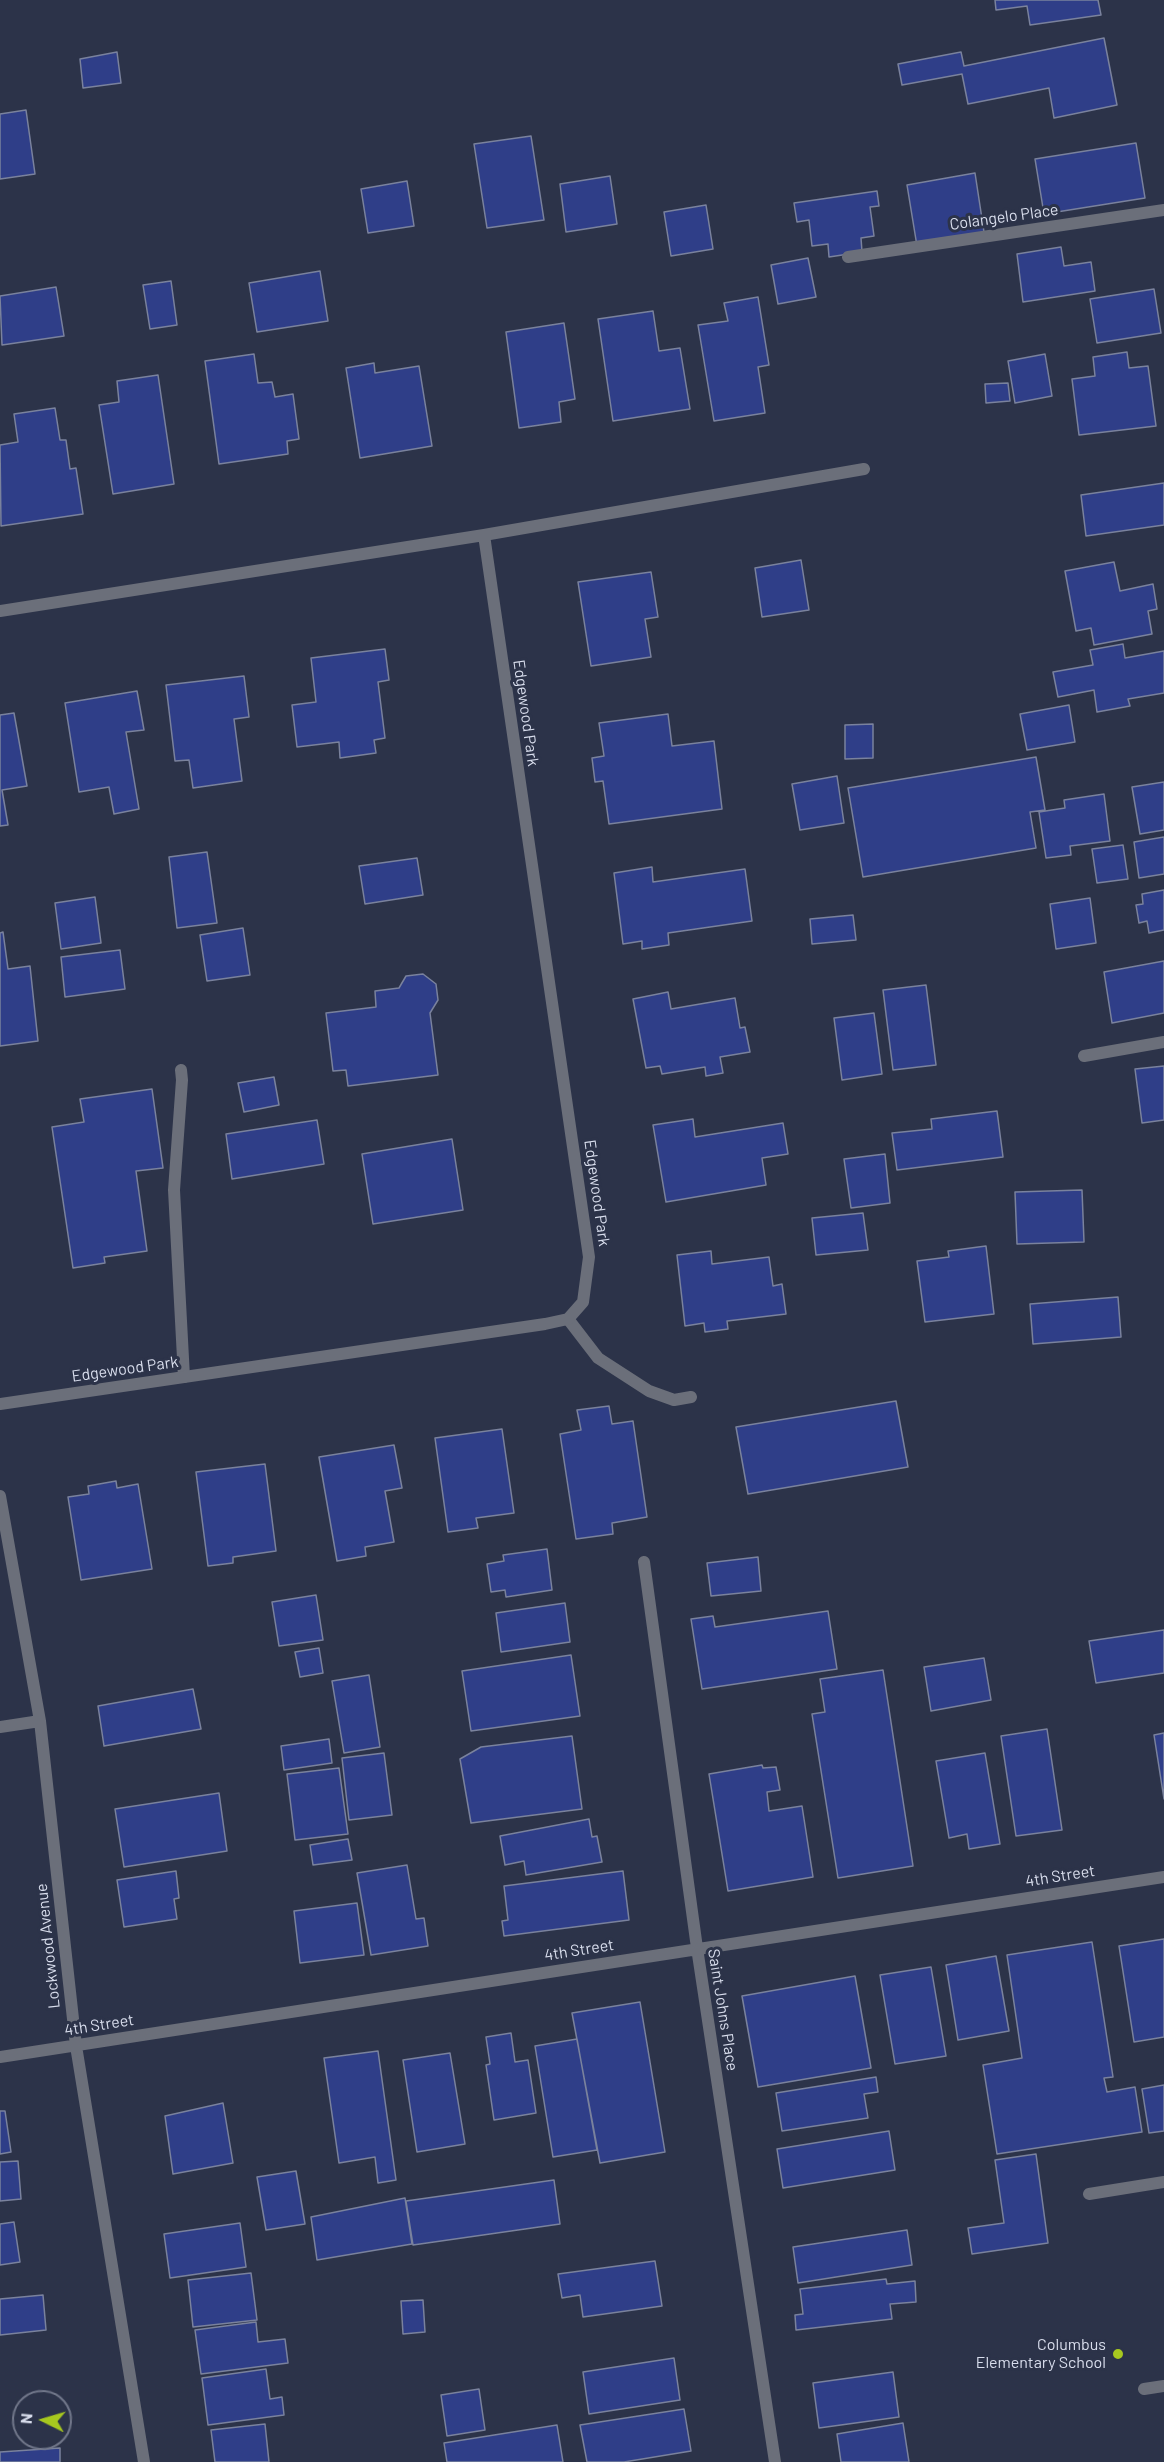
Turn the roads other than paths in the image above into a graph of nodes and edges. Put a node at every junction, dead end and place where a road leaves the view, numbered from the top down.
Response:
1 (1164, 210) edge
2 (848, 257) dead end
3 (864, 469) dead end
4 (484, 534) junction
5 (0, 611) edge
6 (1164, 1042) edge
7 (1084, 1056) dead end
8 (181, 1070) dead end
9 (568, 1319) junction
10 (184, 1377) junction
11 (691, 1397) dead end
12 (0, 1404) edge
13 (0, 1496) edge
14 (644, 1562) dead end
15 (40, 1721) junction
16 (0, 1727) edge
17 (1164, 1877) edge
18 (697, 1948) junction
19 (76, 2046) junction
20 (0, 2057) edge
21 (1164, 2182) edge
22 (1089, 2194) dead end
23 (1164, 2386) edge
24 (1144, 2389) dead end
25 (144, 2462) edge
26 (775, 2462) edge

1 - 2 street, Colangelo Place
3 - 4 street
4 - 5 street
4 - 9 street, Edgewood Park
6 - 7 street
8 - 10 street
9 - 10 street, Edgewood Park
9 - 11 street
10 - 12 street, Edgewood Park
13 - 15 street, Lockwood Avenue
14 - 18 street, Saint Johns Place
15 - 16 street
15 - 19 street, Lockwood Avenue
17 - 18 street, 4th Street
18 - 19 street, 4th Street
18 - 26 street, Saint Johns Place
19 - 20 street, 4th Street
19 - 25 street, Lockwood Avenue
21 - 22 street
23 - 24 street

